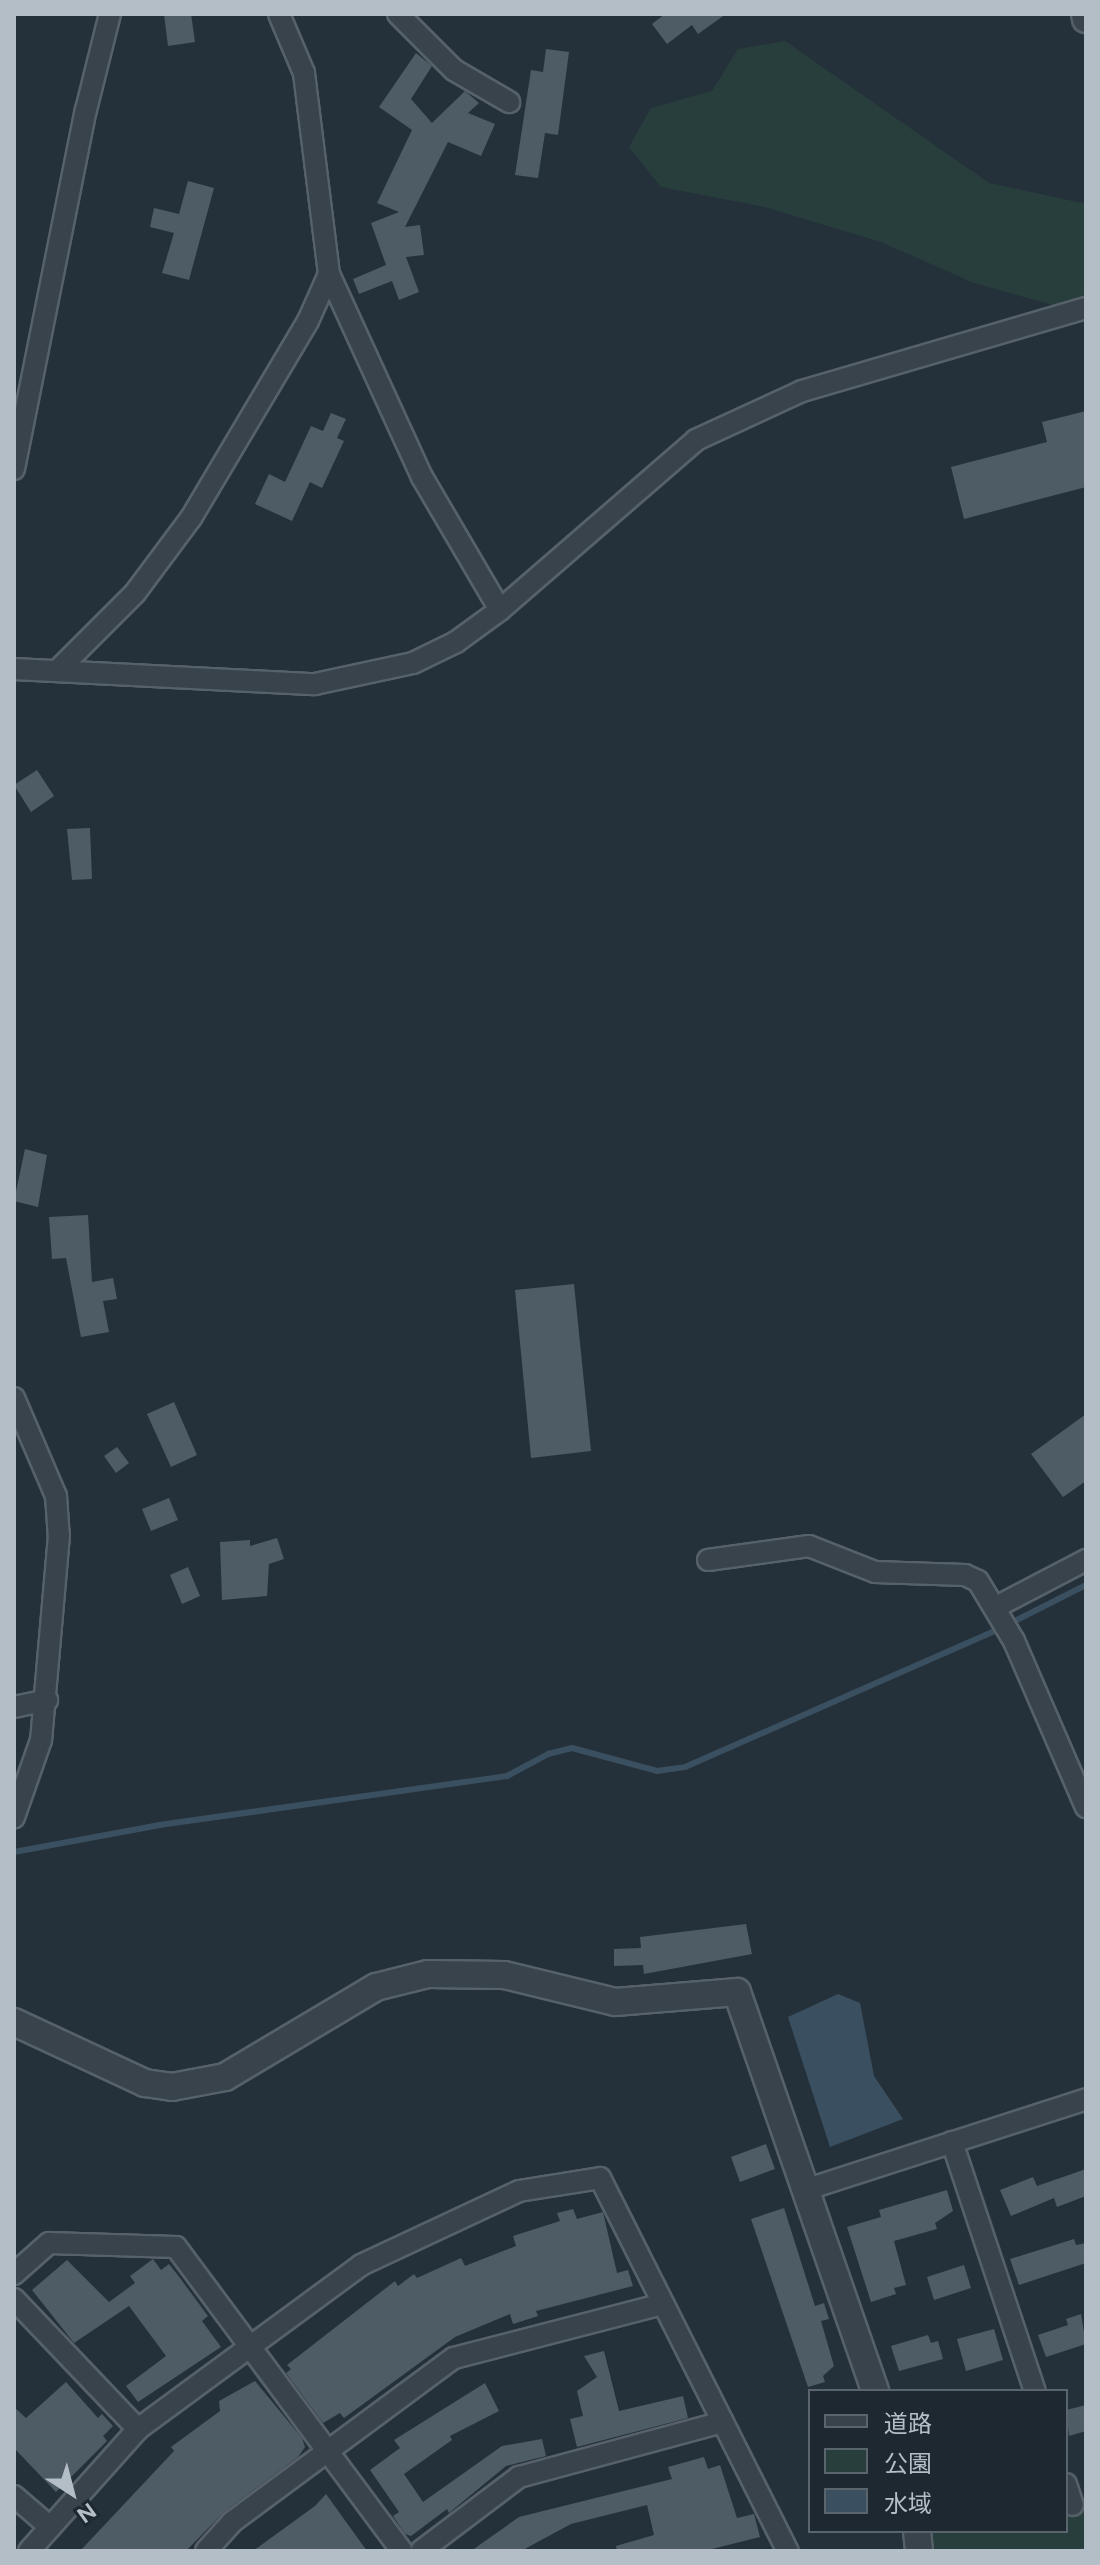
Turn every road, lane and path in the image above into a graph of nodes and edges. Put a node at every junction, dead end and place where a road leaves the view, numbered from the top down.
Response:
1 (110, 14) edge
2 (279, 14) edge
3 (398, 14) edge
4 (509, 102) dead end
5 (329, 274) junction
6 (1086, 308) edge
7 (14, 469) edge
8 (500, 610) junction
9 (14, 669) edge
10 (57, 671) junction
11 (14, 1398) edge
12 (708, 1560) dead end
13 (1086, 1560) edge
14 (996, 1607) junction
15 (47, 1700) junction
16 (14, 1707) edge
17 (1086, 1807) edge
18 (14, 1817) edge
19 (14, 2022) edge
20 (1086, 2099) edge
21 (952, 2142) junction
22 (808, 2189) junction
23 (14, 2274) edge
24 (14, 2299) edge
25 (663, 2304) junction
26 (248, 2346) junction
27 (874, 2389) edge
28 (1034, 2389) edge
29 (723, 2422) junction
30 (138, 2429) junction
31 (328, 2452) junction
32 (14, 2496) edge
33 (50, 2527) junction
34 (29, 2551) edge
35 (206, 2551) edge
36 (402, 2551) edge
37 (421, 2551) edge
38 (788, 2551) edge

1 - 7 street
2 - 5 street
3 - 4 street
5 - 8 street
5 - 10 street
6 - 8 street
8 - 10 street
9 - 10 street
11 - 15 street
12 - 14 street
13 - 14 street
14 - 17 street
15 - 16 street
15 - 18 street
19 - 22 street
20 - 21 street
21 - 22 street
21 - 28 street
22 - 27 street
23 - 26 street
24 - 30 street
25 - 26 street
25 - 29 street
25 - 31 street
26 - 30 street
26 - 31 street
29 - 37 street
29 - 38 street
30 - 33 street
31 - 35 street
31 - 36 street
32 - 33 street
33 - 34 street

